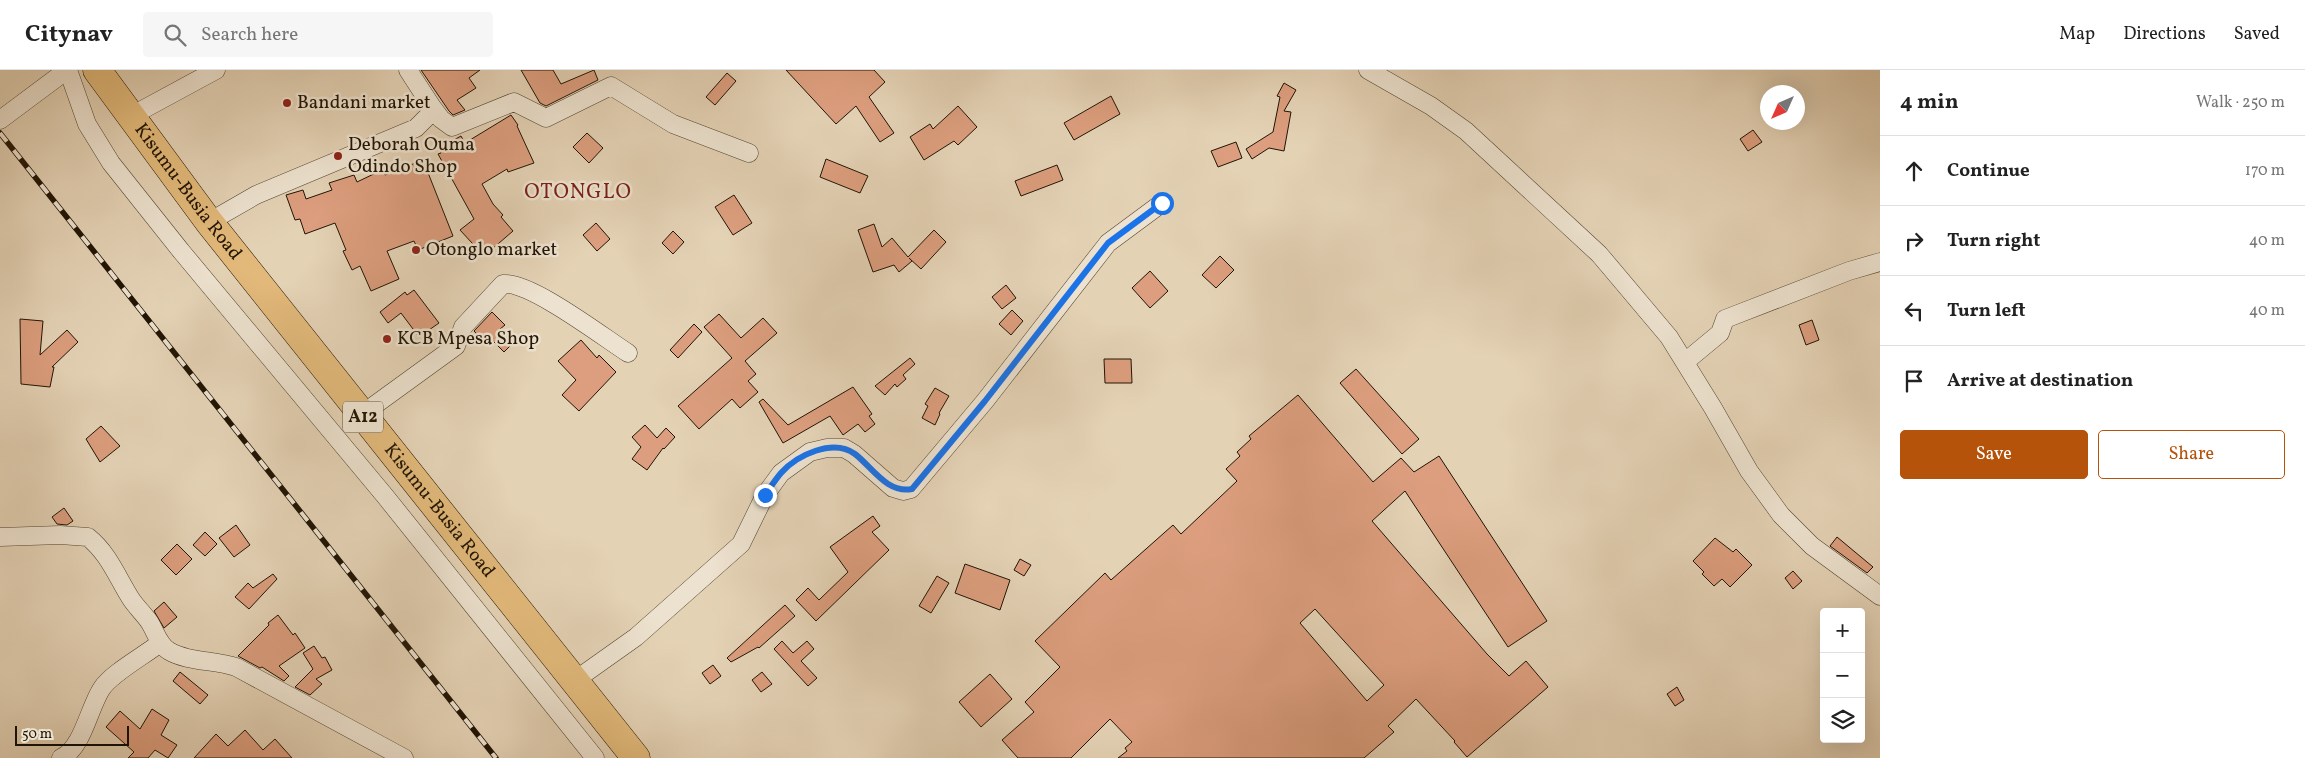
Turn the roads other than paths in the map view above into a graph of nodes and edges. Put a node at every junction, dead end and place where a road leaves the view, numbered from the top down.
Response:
1 (68, 70) edge
2 (97, 70) edge
3 (216, 70) edge
4 (408, 70) edge
5 (1368, 70) edge
6 (432, 107) junction
7 (130, 116) junction
8 (0, 120) edge
9 (749, 153) dead end
10 (1162, 203) dead end
11 (209, 222) junction
12 (1880, 262) edge
13 (628, 353) dead end
14 (1685, 362) junction
15 (361, 415) junction
16 (0, 537) edge
17 (1880, 596) edge
18 (160, 643) junction
19 (574, 681) junction
20 (398, 757) edge
21 (61, 758) edge
22 (595, 758) edge
23 (636, 758) edge

1 - 8 street
1 - 22 street
2 - 7 highway, Kisumu-Busia Road / A12
3 - 7 street
4 - 6 street
5 - 14 street
6 - 9 street
6 - 11 street
7 - 11 highway, Kisumu-Busia Road / A12
10 - 19 street
11 - 15 highway, Kisumu-Busia Road / A12
12 - 14 street
13 - 15 street
14 - 17 street
15 - 19 highway, Kisumu-Busia Road / A12
16 - 18 street
18 - 20 street
18 - 21 street
19 - 23 highway, Kisumu-Busia Road / A12

